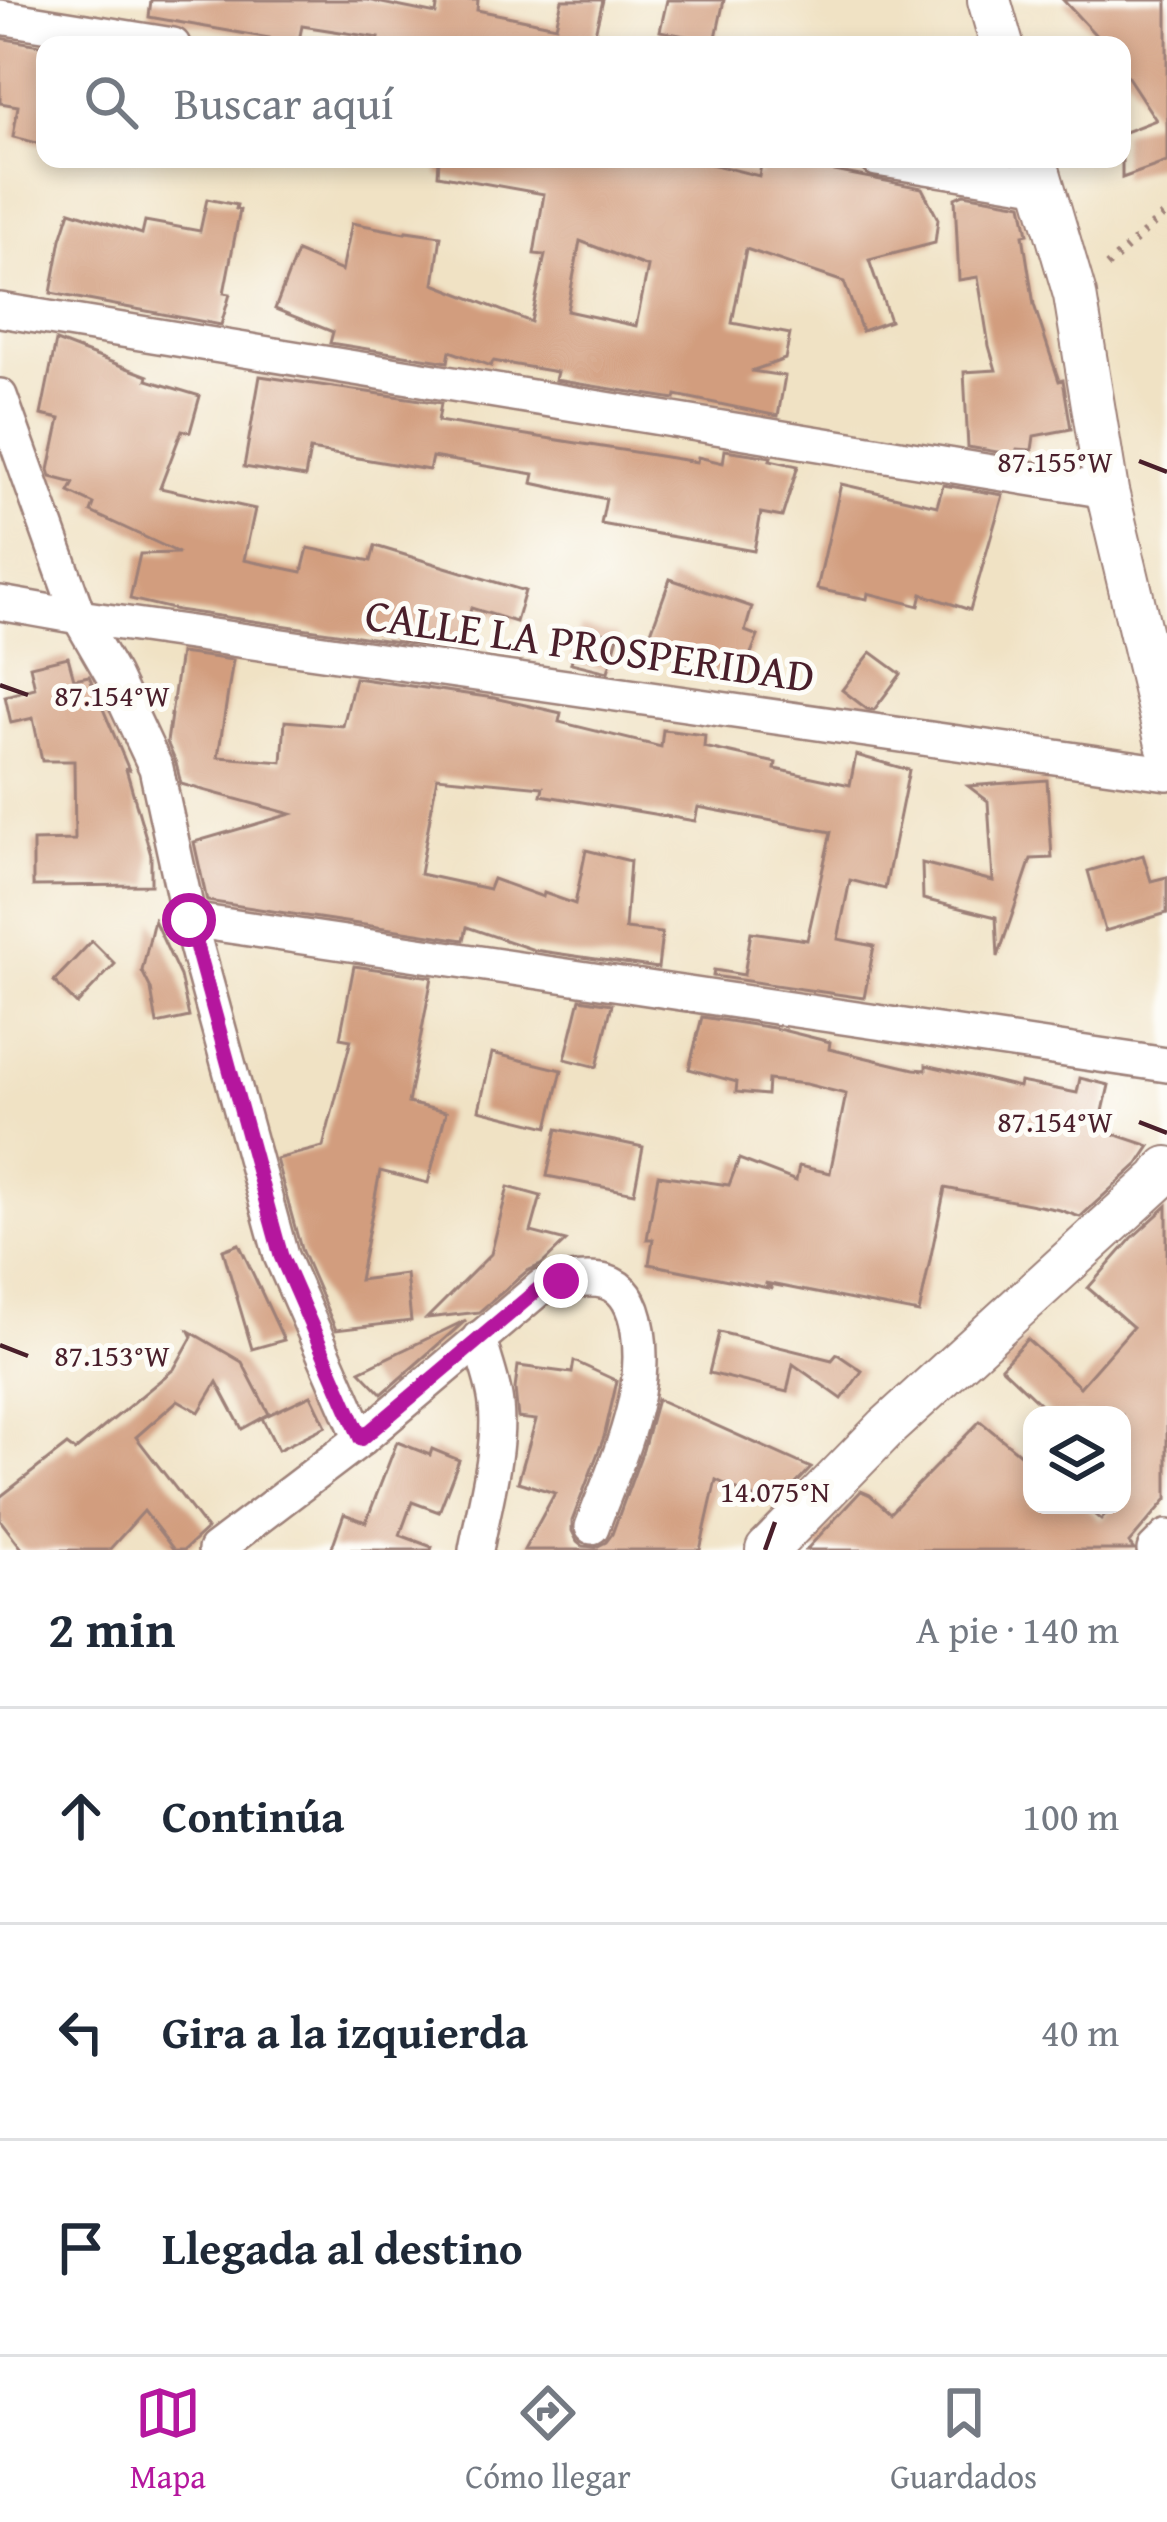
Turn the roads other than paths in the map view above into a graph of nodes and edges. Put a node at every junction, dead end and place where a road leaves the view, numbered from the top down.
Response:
1 (989, 0) edge
2 (0, 17) edge
3 (117, 36) edge
4 (999, 36) edge
5 (989, 168) edge
6 (1039, 172) edge
7 (0, 310) edge
8 (0, 396) edge
9 (1107, 491) junction
10 (0, 603) edge
11 (79, 617) junction
12 (1167, 744) edge
13 (1167, 773) edge
14 (189, 920) junction
15 (1167, 1065) edge
16 (1167, 1168) edge
17 (479, 1338) junction
18 (361, 1439) junction
19 (592, 1527) dead end
20 (1167, 1537) edge
21 (215, 1550) edge
22 (476, 1550) edge
23 (767, 1550) edge
24 (1154, 1550) edge

1 - 4 street
2 - 3 street
5 - 6 street
6 - 9 street
7 - 9 street
8 - 11 street
9 - 12 street
10 - 11 street, CALLE LA PROSPERIDAD
11 - 13 street, CALLE LA PROSPERIDAD
11 - 14 street
14 - 15 street
14 - 18 street
16 - 23 street
17 - 18 street
17 - 19 street
17 - 22 street
18 - 21 street
20 - 24 street

